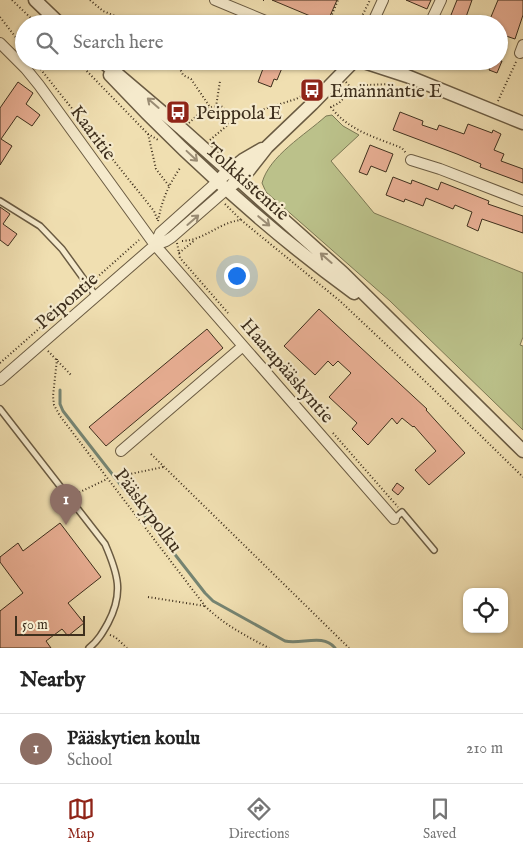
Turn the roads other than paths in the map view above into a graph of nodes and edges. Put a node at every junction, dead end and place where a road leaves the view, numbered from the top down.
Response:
1 (35, 0) edge
2 (215, 0) edge
3 (383, 0) edge
4 (441, 0) edge
5 (51, 15) edge
6 (251, 15) edge
7 (376, 15) edge
8 (434, 15) edge
9 (0, 43) edge
10 (15, 58) edge
11 (27, 70) edge
12 (105, 70) edge
13 (113, 70) edge
14 (339, 70) edge
15 (389, 70) edge
16 (523, 123) edge
17 (412, 160) road end
18 (233, 176) junction
19 (222, 185) junction
20 (0, 201) edge
21 (523, 201) edge
22 (155, 245) junction
23 (96, 296) junction
24 (386, 316) junction
25 (243, 346) junction
26 (0, 380) edge
27 (0, 409) edge
28 (2, 418) edge
29 (121, 451) dead end
30 (523, 451) edge
31 (398, 515) joint
32 (434, 550) dead end
33 (89, 648) edge

1 - 5 street
2 - 6 street
3 - 7 street
4 - 8 street
9 - 10 street, Kaaritie
11 - 22 street, Kaaritie
12 -> 19 street, Tolkkistentie
18 -> 13 street, Tolkkistentie
14 - 18 street
15 - 16 street
17 - 21 street
18 - 19 street
24 -> 18 street, Tolkkistentie
19 - 22 street, Peipontie
19 -> 24 street, Tolkkistentie
20 - 23 lane
22 - 23 street, Peipontie
22 - 25 street, Haarapääskyntie
23 - 26 street, Peipontie
24 - 30 street, Tolkkistentie
25 - 29 street
25 - 31 street, Haarapääskyntie
27 - 28 lane
28 - 33 lane
31 - 32 lane

